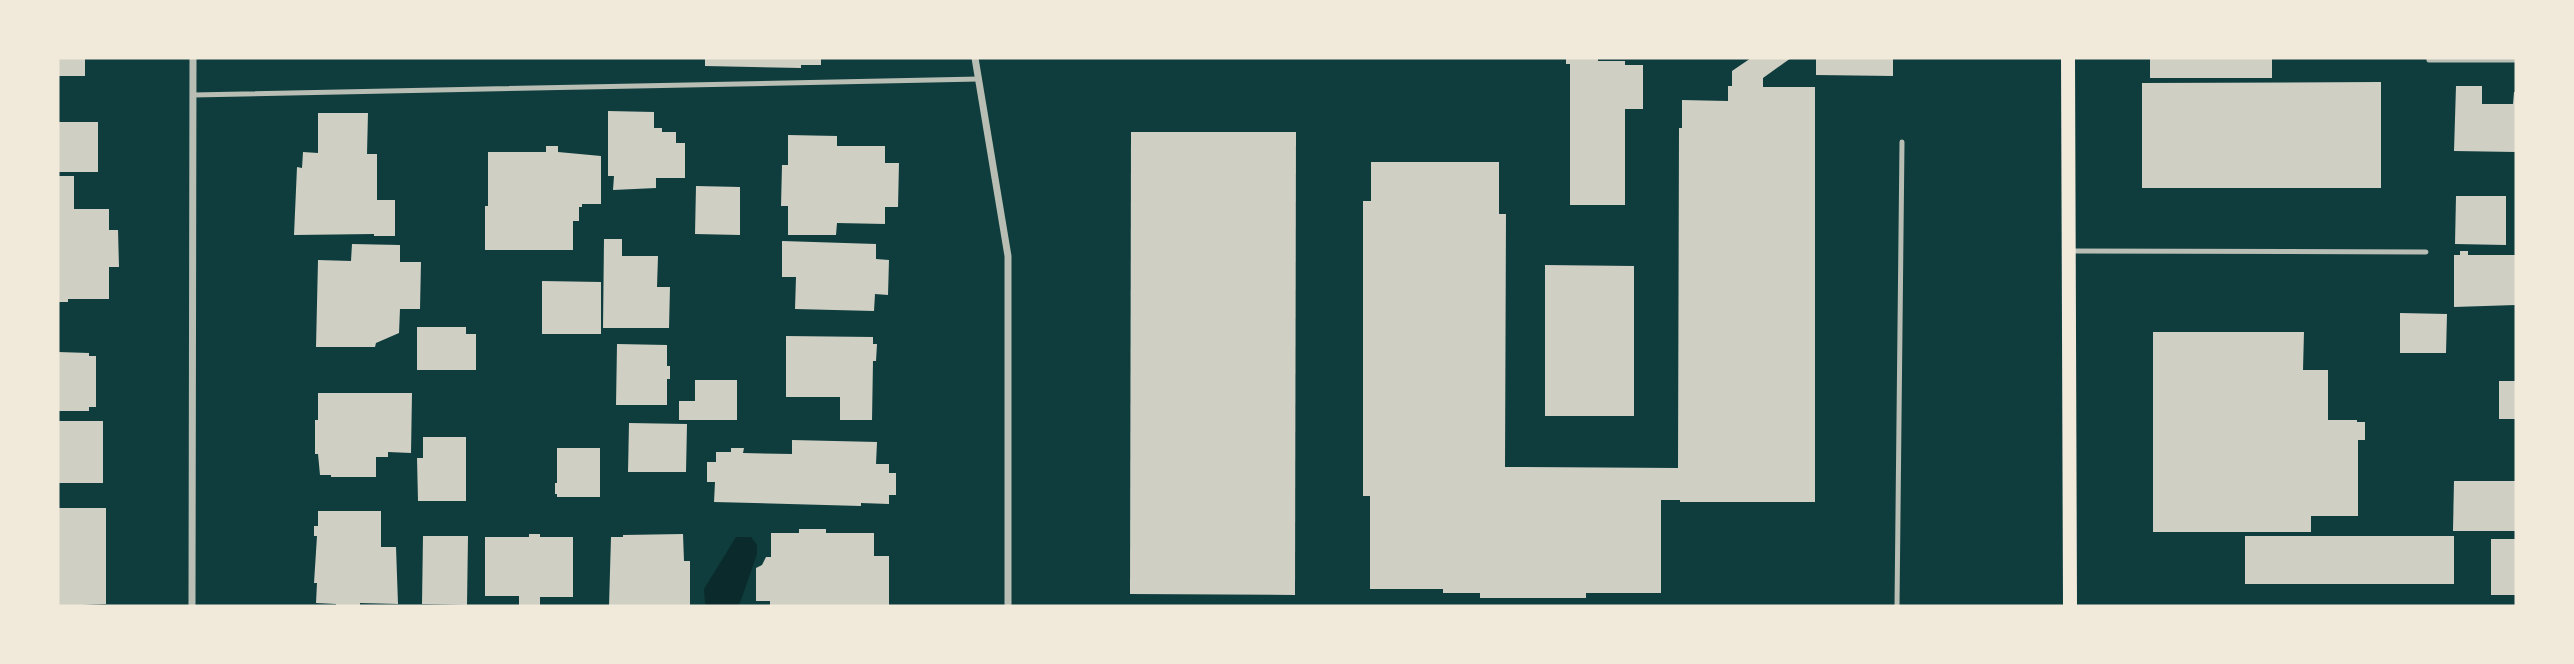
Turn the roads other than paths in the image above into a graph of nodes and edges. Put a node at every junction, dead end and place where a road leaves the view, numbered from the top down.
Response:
1 (193, 58) edge
2 (975, 58) edge
3 (2068, 58) edge
4 (2429, 58) edge
5 (2516, 60) edge
6 (979, 79) junction
7 (193, 95) junction
8 (1902, 142) dead end
9 (2069, 251) junction
10 (2426, 252) dead end
11 (192, 606) edge
12 (1008, 606) edge
13 (1897, 606) edge
14 (2070, 606) edge

1 - 7 street
2 - 6 street
3 - 9 main road
4 - 5 lane
6 - 7 lane
6 - 12 street
7 - 11 street
8 - 13 lane
9 - 10 lane
9 - 14 main road

